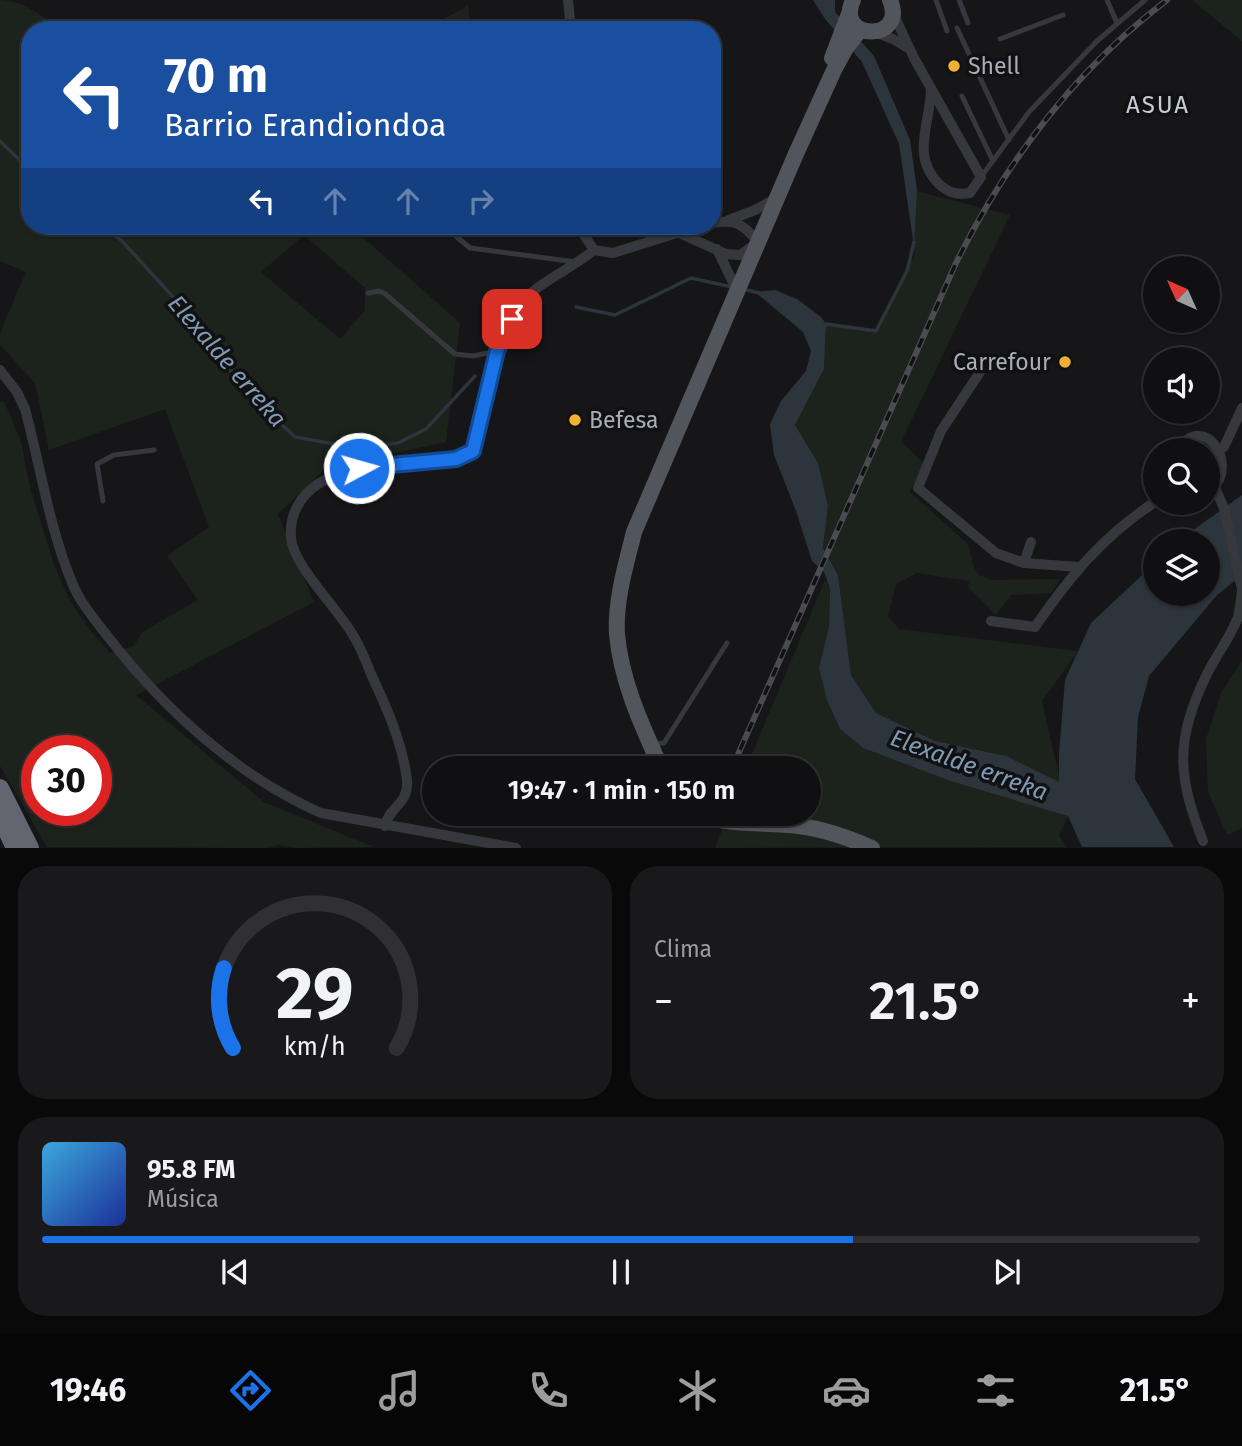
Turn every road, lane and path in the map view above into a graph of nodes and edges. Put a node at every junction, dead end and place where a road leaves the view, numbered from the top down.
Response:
1 (568, 0) edge
2 (936, 0) edge
3 (959, 0) edge
4 (1107, 0) edge
5 (1145, 0) edge
6 (851, 6) edge
7 (892, 7) edge
8 (1063, 15) dead end
9 (570, 21) edge
10 (968, 23) dead end
11 (1116, 23) junction
12 (957, 28) dead end
13 (868, 31) junction
14 (947, 31) dead end
15 (1000, 39) dead end
16 (910, 50) junction
17 (931, 88) junction
18 (962, 96) dead end
19 (815, 111) junction
20 (1009, 140) junction
21 (993, 161) junction
22 (981, 177) junction
23 (777, 198) junction
24 (729, 220) junction
25 (721, 221) edge
26 (455, 235) edge
27 (584, 235) edge
28 (668, 235) edge
29 (684, 235) edge
30 (758, 242) junction
31 (716, 249) junction
32 (594, 250) junction
33 (579, 263) junction
34 (737, 291) junction
35 (368, 293) dead end
36 (497, 351) junction
37 (0, 370) edge
38 (980, 372) dead end
39 (1242, 408) edge
40 (1220, 443) edge
41 (1224, 447) junction
42 (154, 450) dead end
43 (1220, 484) edge
44 (103, 501) dead end
45 (1220, 502) edge
46 (1143, 510) edge
47 (1031, 542) dead end
48 (1024, 563) junction
49 (1079, 567) junction
50 (1242, 590) edge
51 (991, 621) dead end
52 (727, 643) dead end
53 (650, 745) junction
54 (655, 756) edge
55 (0, 788) edge
56 (0, 816) edge
57 (385, 825) junction
58 (802, 826) edge
59 (1203, 841) dead end
60 (15, 848) edge
61 (30, 848) edge
62 (516, 848) edge
63 (872, 848) edge

1 - 9 street
2 - 14 lane
3 - 10 lane
4 - 11 lane
5 - 11 lane
6 - 13 main road
6 - 19 main road
7 - 13 main road
7 - 16 street
8 - 15 lane
11 - 20 lane
12 - 20 lane
13 - 16 street
13 - 19 main road
16 - 17 street
17 - 22 street
17 - 22 street
18 - 21 lane
19 - 23 main road
20 - 21 lane
21 - 22 lane
23 - 24 street
23 - 30 main road
24 - 25 street
24 - 30 street
26 - 33 lane
27 - 32 street
28 - 32 street
29 - 31 street
30 - 31 street
30 - 34 main road
31 - 34 street
32 - 33 street
33 - 36 street
34 - 53 main road
35 - 36 lane
36 - 57 street
37 - 57 street
38 - 48 street
39 - 41 street
40 - 41 street
41 - 43 street
42 - 44 lane
45 - 50 street
46 - 49 street
47 - 48 street
48 - 49 street
49 - 51 street
50 - 59 street
52 - 53 lane
53 - 54 main road
55 - 61 highway
56 - 60 highway
57 - 62 street
58 - 63 main road

